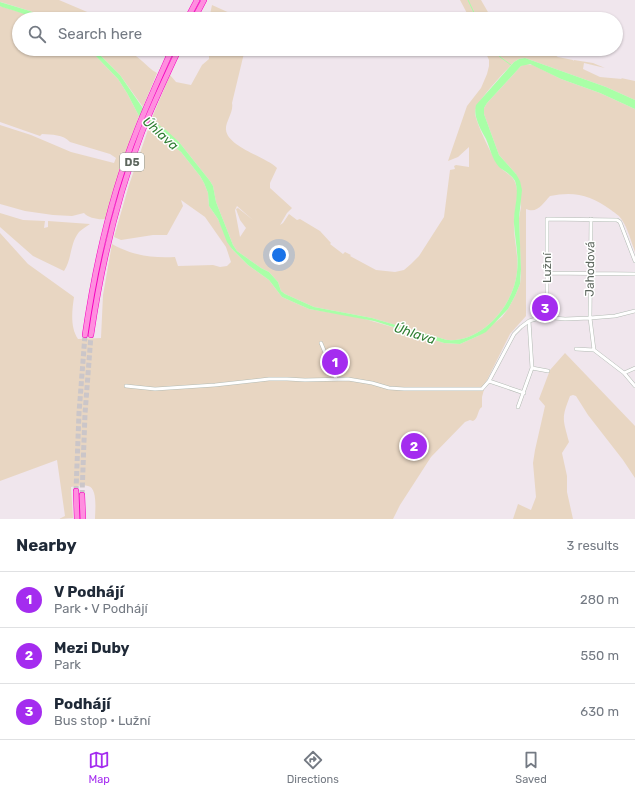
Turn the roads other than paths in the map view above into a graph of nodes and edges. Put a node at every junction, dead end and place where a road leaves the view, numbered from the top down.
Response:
1 (197, 0) edge
2 (204, 0) edge
3 (191, 12) edge
4 (198, 12) edge
5 (169, 56) edge
6 (176, 56) edge
7 (591, 219) junction
8 (104, 252) junction
9 (635, 261) edge
10 (547, 273) junction
11 (590, 273) junction
12 (635, 274) edge
13 (635, 311) edge
14 (547, 317) junction
15 (590, 318) junction
16 (529, 321) junction
17 (88, 335) tunnel mouth
18 (321, 343) dead end
19 (576, 349) dead end
20 (594, 350) junction
21 (532, 368) junction
22 (635, 368) edge
23 (548, 371) dead end
24 (624, 373) junction
25 (336, 379) junction
26 (489, 381) junction
27 (126, 386) dead end
28 (635, 386) edge
29 (524, 393) junction
30 (518, 407) dead end
31 (76, 491) tunnel mouth
32 (82, 495) tunnel mouth
33 (77, 519) edge
34 (83, 519) edge

1 - 3 highway
2 - 4 highway
5 - 8 highway, D5
6 - 8 highway, D5
7 - 9 street
7 - 10 street, Lužní
7 - 11 street, Jahodová
8 - 17 highway, D5
10 - 11 street
10 - 14 street, Lužní
11 - 12 street
11 - 15 street, Jahodová
13 - 15 street
14 - 15 street
14 - 16 street
15 - 20 street, Jahodová
16 - 21 street
16 - 26 street
18 - 25 street
19 - 20 street
20 - 24 street
21 - 23 street
21 - 29 street
22 - 24 street
24 - 28 street
25 - 26 street
25 - 27 street
26 - 29 street
29 - 30 street
31 - 33 highway
32 - 34 highway

